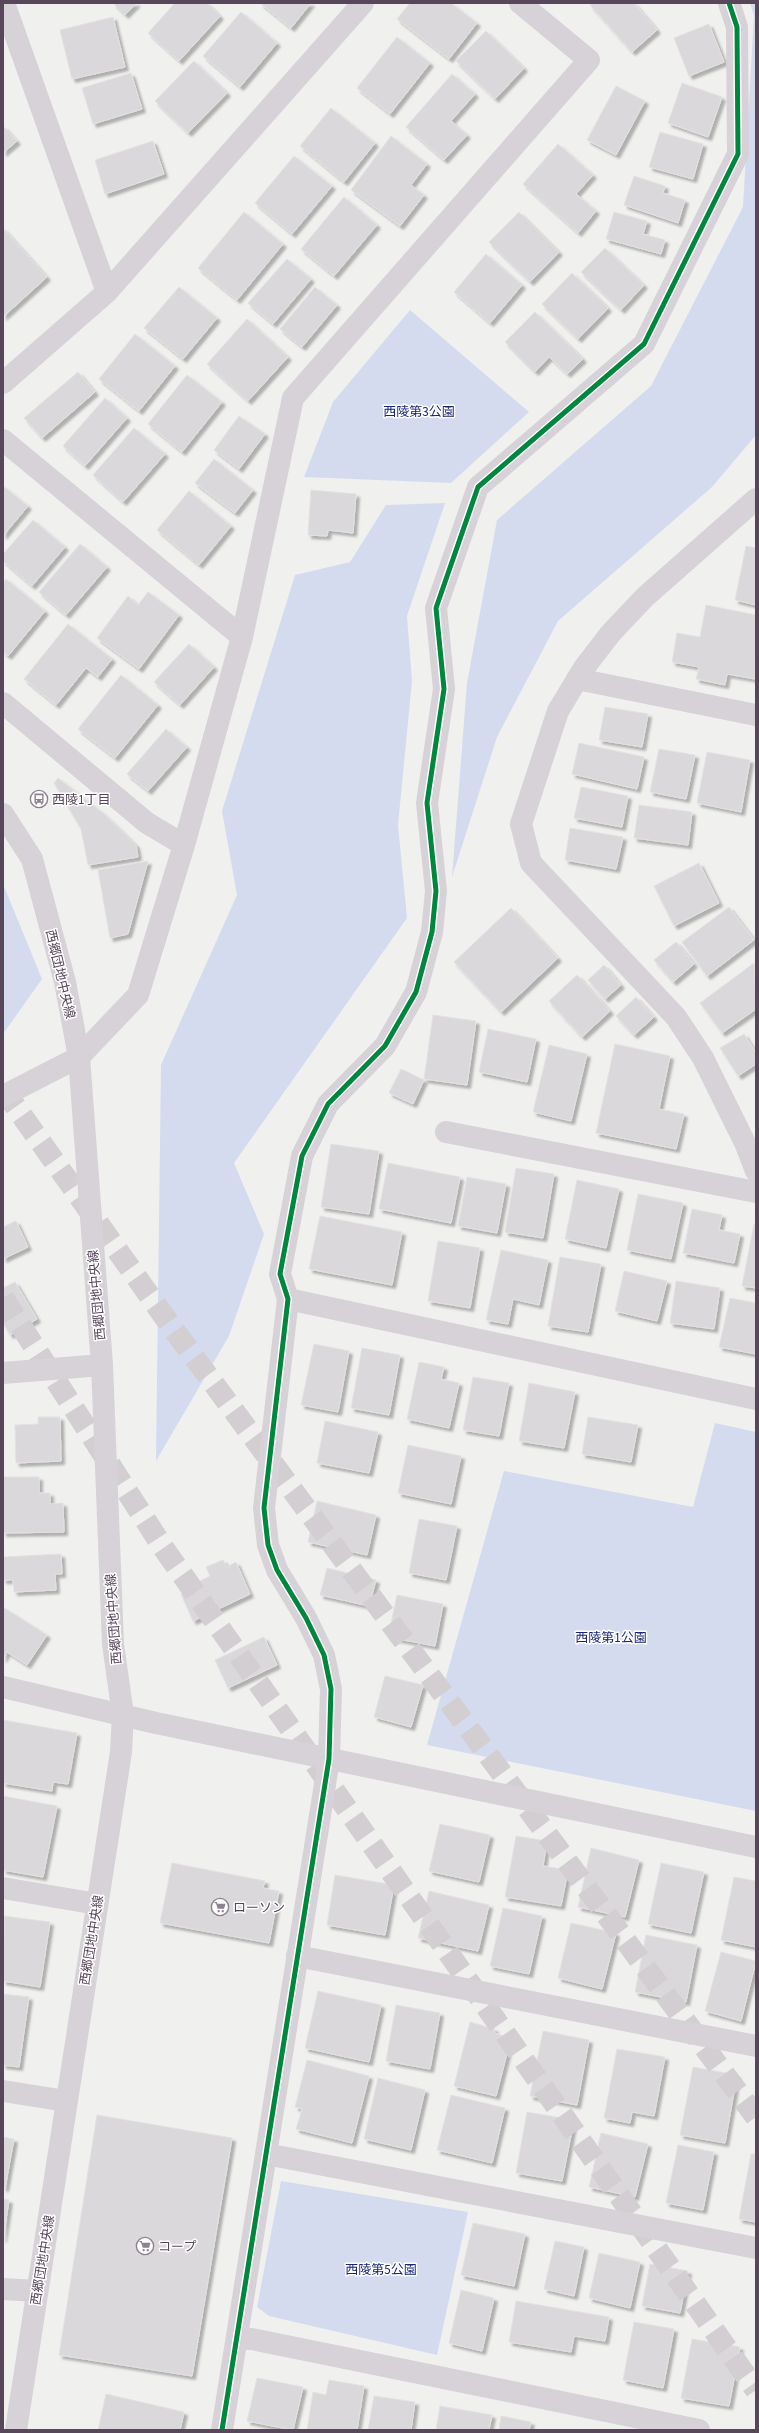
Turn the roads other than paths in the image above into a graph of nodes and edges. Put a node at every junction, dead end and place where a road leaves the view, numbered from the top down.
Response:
1 (4, 3) edge
2 (363, 3) edge
3 (520, 3) edge
4 (729, 3) edge
5 (107, 292) junction
6 (3, 383) edge
7 (3, 440) edge
8 (754, 502) edge
9 (242, 637) junction
10 (577, 679) junction
11 (3, 703) edge
12 (756, 715) edge
13 (3, 814) edge
14 (184, 845) junction
15 (79, 1057) junction
16 (3, 1096) edge
17 (446, 1132) dead end
18 (756, 1171) edge
19 (756, 1192) edge
20 (288, 1299) junction
21 (102, 1365) junction
22 (3, 1373) edge
23 (756, 1399) edge
24 (3, 1687) edge
25 (123, 1716) junction
26 (329, 1759) junction
27 (756, 1847) edge
28 (3, 1888) edge
29 (97, 1904) junction
30 (297, 1956) junction
31 (756, 2046) edge
32 (3, 2091) edge
33 (66, 2102) junction
34 (266, 2154) junction
35 (756, 2248) edge
36 (3, 2289) edge
37 (38, 2291) junction
38 (237, 2336) junction
39 (16, 2430) edge
40 (222, 2430) edge
41 (699, 2430) edge

1 - 5 street
2 - 5 street
3 - 9 street
4 - 20 street
5 - 6 street
7 - 9 street
8 - 10 street
9 - 14 street
10 - 12 street
10 - 18 street
11 - 14 street
13 - 15 street, 西郷団地中央線
14 - 15 street
15 - 16 street
15 - 21 street, 西郷団地中央線
17 - 19 street
20 - 23 street
20 - 26 street
21 - 22 street
21 - 25 street, 西郷団地中央線
24 - 25 street
25 - 26 street
25 - 29 street, 西郷団地中央線
26 - 27 street
26 - 30 street
28 - 29 street
29 - 33 street, 西郷団地中央線
30 - 31 street
30 - 34 street
32 - 33 street
33 - 37 street, 西郷団地中央線
34 - 35 street
34 - 38 street
36 - 37 street
37 - 39 street, 西郷団地中央線
38 - 40 street
38 - 41 street

